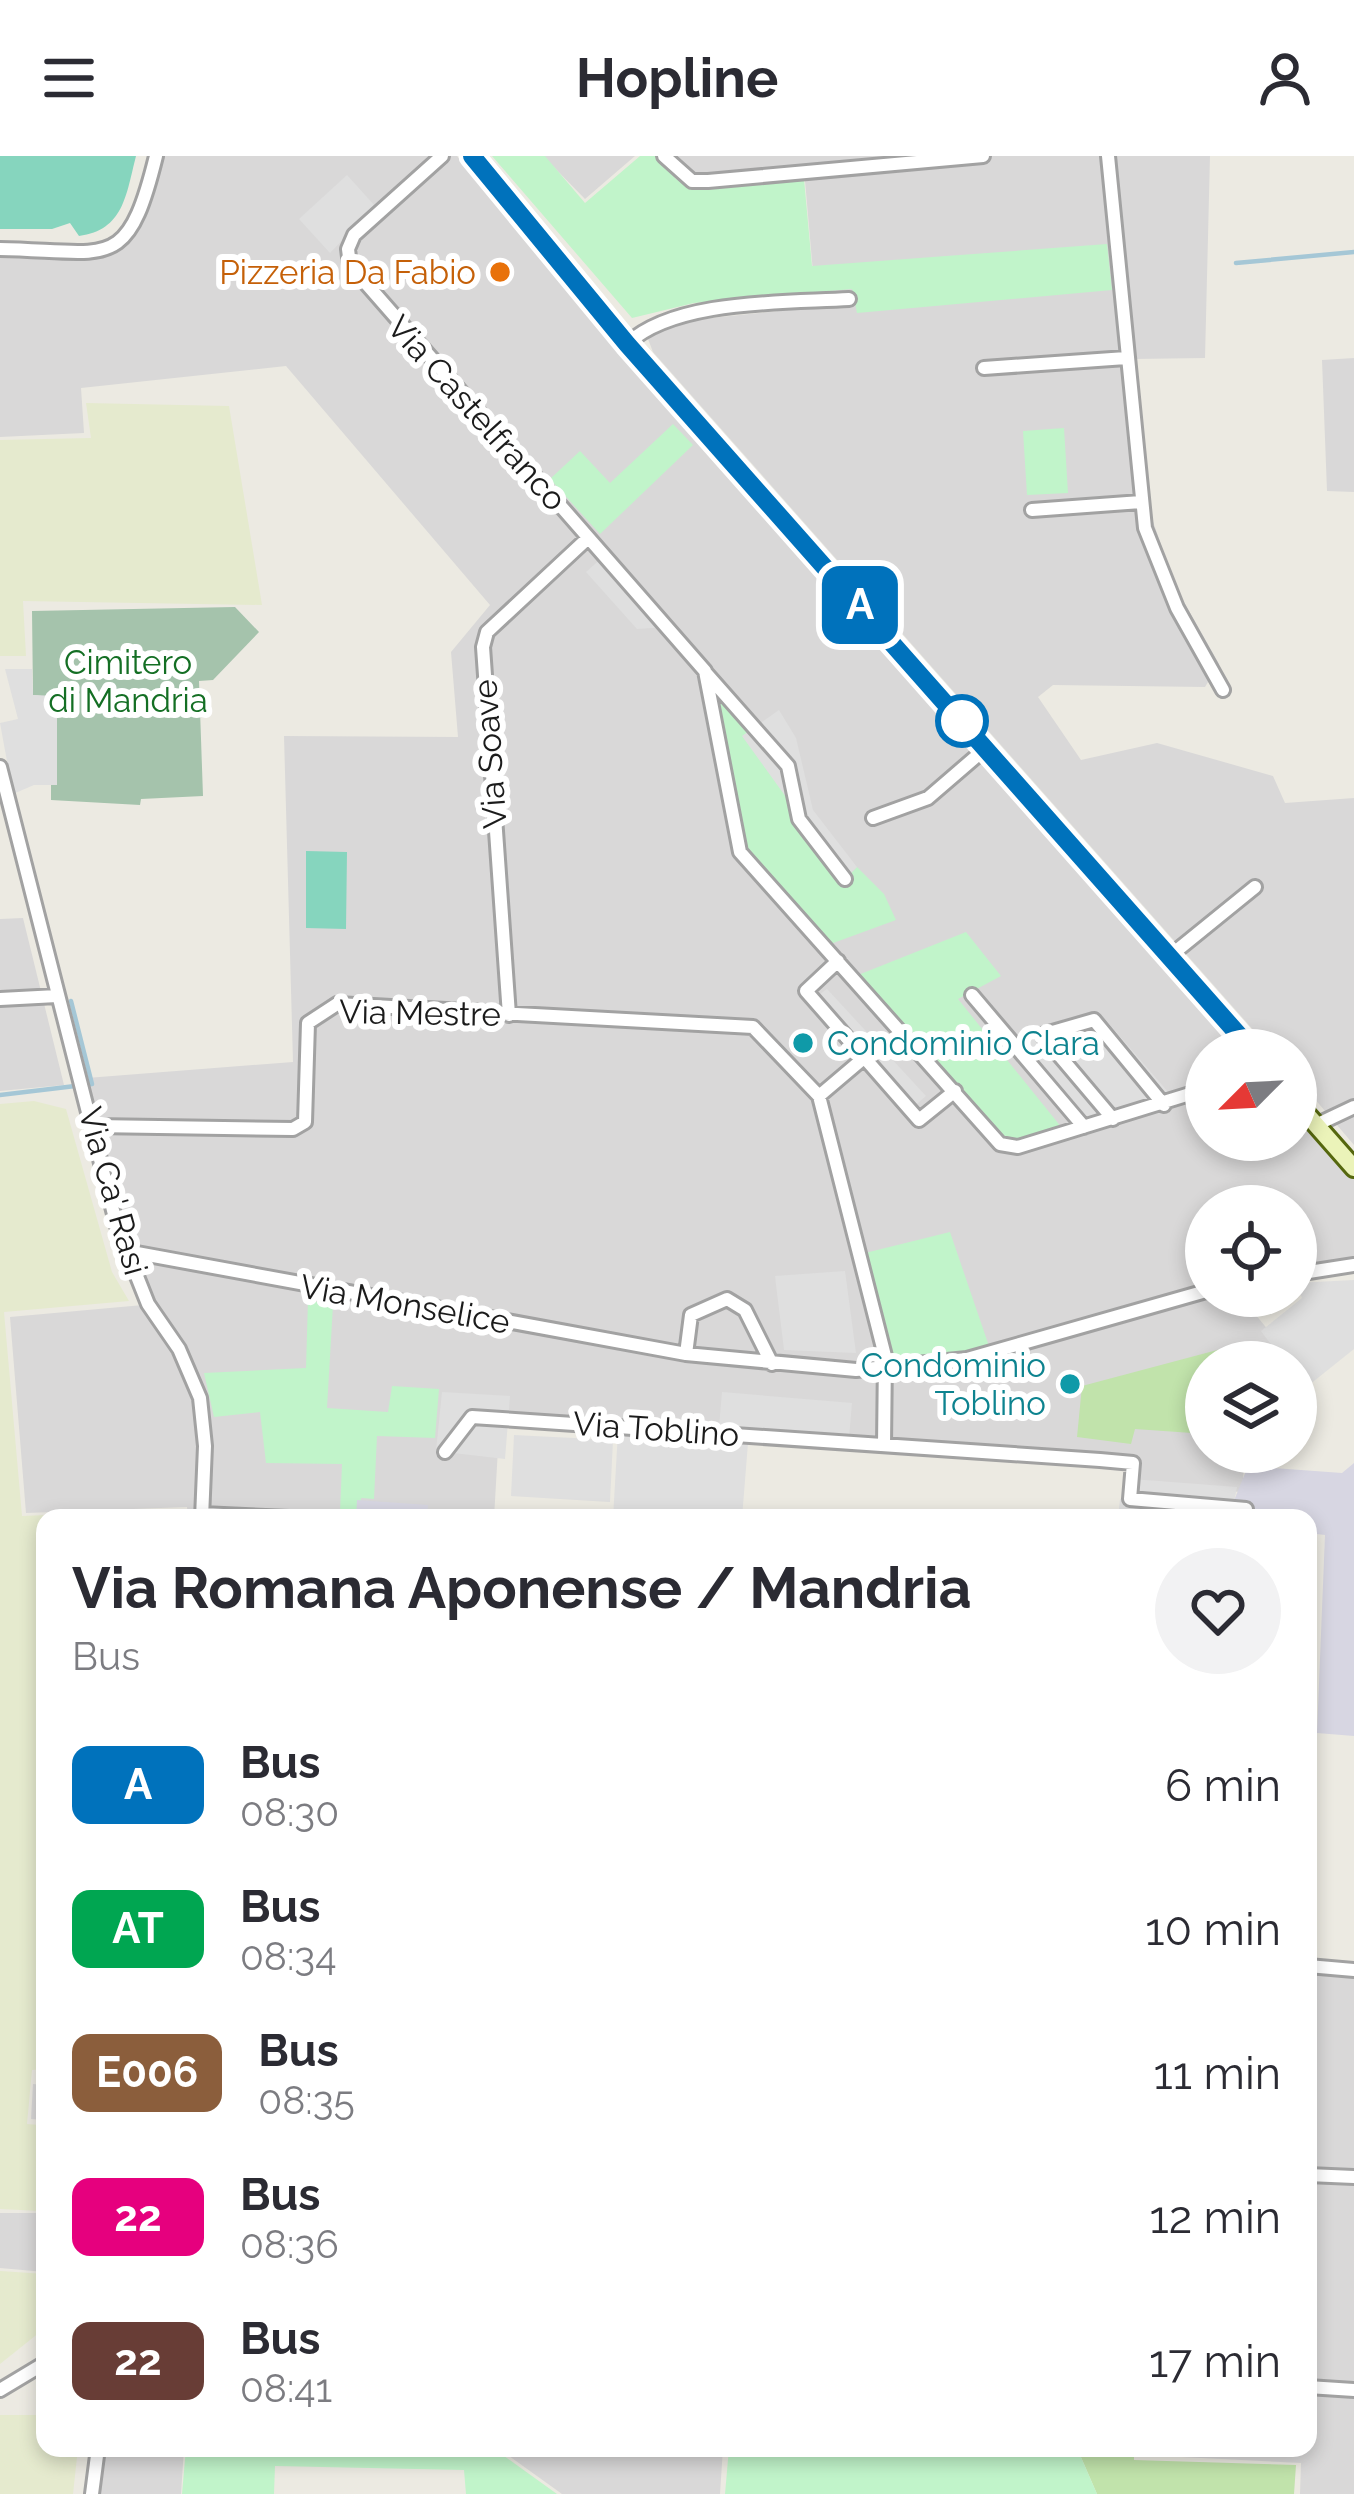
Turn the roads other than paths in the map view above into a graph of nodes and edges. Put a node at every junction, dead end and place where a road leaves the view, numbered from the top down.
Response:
1 (156, 156) edge
2 (442, 156) edge
3 (472, 156) edge
4 (664, 156) edge
5 (982, 156) edge
6 (1108, 156) edge
7 (915, 159) edge
8 (0, 249) edge
9 (849, 299) dead end
10 (627, 344) junction
11 (1126, 358) junction
12 (984, 368) dead end
13 (1141, 502) junction
14 (1032, 510) dead end
15 (588, 538) junction
16 (705, 671) junction
17 (1223, 690) dead end
18 (986, 748) junction
19 (0, 767) edge
20 (872, 818) dead end
21 (845, 879) dead end
22 (1255, 887) dead end
23 (1170, 956) junction
24 (838, 961) junction
25 (972, 995) dead end
26 (57, 996) junction
27 (0, 999) edge
28 (509, 1015) junction
29 (1234, 1029) edge
30 (1042, 1035) junction
31 (1014, 1045) junction
32 (865, 1057) junction
33 (955, 1090) junction
34 (819, 1096) junction
35 (1185, 1097) edge
36 (1164, 1105) junction
37 (1354, 1107) edge
38 (1113, 1119) junction
39 (1317, 1125) edge
40 (94, 1126) junction
41 (1317, 1126) edge
42 (1084, 1127) junction
43 (1354, 1168) edge
44 (126, 1251) junction
45 (1354, 1265) edge
46 (1317, 1271) edge
47 (1185, 1297) edge
48 (686, 1354) junction
49 (772, 1364) junction
50 (886, 1368) junction
51 (884, 1445) junction
52 (445, 1452) dead end
53 (202, 1509) edge
54 (1246, 1509) edge
55 (1317, 1967) edge
56 (1354, 1970) edge
57 (1317, 2175) edge
58 (1354, 2177) edge
59 (36, 2368) edge
60 (1317, 2388) edge
61 (0, 2390) edge
62 (1354, 2390) edge
63 (97, 2457) edge
64 (92, 2494) edge

1 - 8 street
2 - 15 street, Via Castelfranco
3 - 10 street
4 - 7 street
5 - 7 street
6 - 11 street
9 - 10 street
10 - 18 street
11 - 12 street
11 - 13 street
13 - 14 street
13 - 17 street
15 - 16 street, Via Castelfranco
15 - 28 street, Via Soave
16 - 21 street, Via Castelfranco
16 - 24 street
18 - 20 street
18 - 23 street
19 - 26 street, Via Ca' Rasi
22 - 23 street
23 - 29 street
24 - 32 street
24 - 33 street
25 - 31 street
26 - 27 street
26 - 40 street, Via Ca' Rasi
28 - 34 street, Via Mestre
28 - 40 street, Via Mestre
30 - 31 street
30 - 36 street
30 - 38 street
31 - 42 street
32 - 33 street
32 - 34 street
33 - 42 street
34 - 50 street, Via Mestre
35 - 36 street
36 - 38 street
37 - 39 street
38 - 42 street
40 - 44 street, Via Ca' Rasi
41 - 43 street
44 - 48 street, Via Monselice
44 - 53 street, Via Ca' Rasi
45 - 46 street
47 - 50 street, Via Monselice
48 - 49 street, Via Monselice
48 - 49 street
49 - 50 street, Via Monselice
50 - 51 street
51 - 52 street, Via Toblino
51 - 54 street, Via Toblino
55 - 56 street
57 - 58 street
59 - 61 street
60 - 62 street
63 - 64 street

